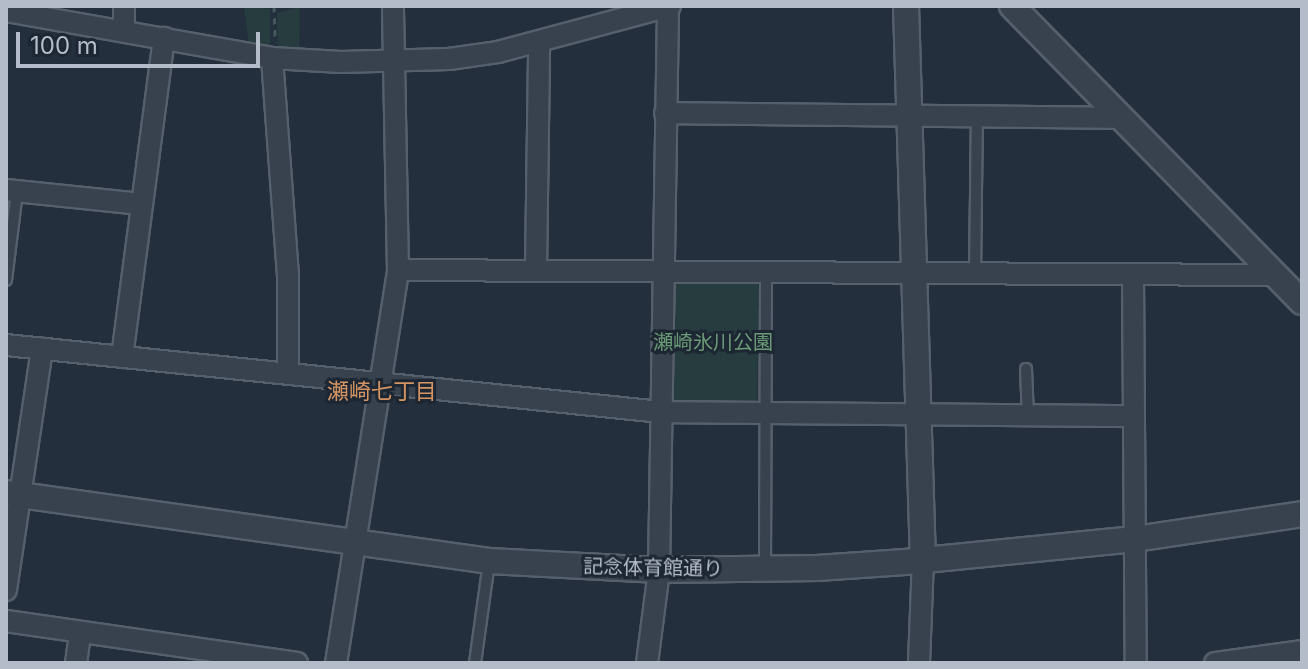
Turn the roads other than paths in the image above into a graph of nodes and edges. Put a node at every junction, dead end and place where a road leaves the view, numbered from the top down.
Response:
1 (124, 6) edge
2 (393, 6) edge
3 (669, 6) edge
4 (906, 6) edge
5 (1012, 6) edge
6 (644, 10) edge
7 (6, 11) edge
8 (60, 13) edge
9 (124, 31) junction
10 (164, 38) junction
11 (539, 43) junction
12 (274, 58) junction
13 (395, 61) junction
14 (665, 113) junction
15 (908, 114) junction
16 (977, 115) junction
17 (1123, 118) junction
18 (12, 191) edge
19 (141, 204) junction
20 (398, 270) junction
21 (536, 270) junction
22 (662, 271) junction
23 (766, 273) junction
24 (913, 274) junction
25 (975, 274) junction
26 (1276, 275) junction
27 (1133, 276) junction
28 (6, 280) edge
29 (1302, 302) edge
30 (6, 345) edge
31 (42, 349) junction
32 (122, 357) junction
33 (1026, 369) dead end
34 (288, 373) junction
35 (381, 384) junction
36 (661, 412) junction
37 (766, 414) junction
38 (917, 415) junction
39 (1028, 416) junction
40 (1133, 416) junction
41 (14, 494) edge
42 (1302, 514) edge
43 (1135, 539) junction
44 (355, 542) junction
45 (489, 561) junction
46 (923, 561) junction
47 (659, 570) junction
48 (765, 570) junction
49 (6, 590) edge
50 (6, 621) edge
51 (80, 633) junction
52 (1302, 651) edge
53 (76, 663) edge
54 (297, 663) edge
55 (336, 663) edge
56 (475, 663) edge
57 (647, 663) edge
58 (919, 663) edge
59 (1136, 663) edge
60 (1215, 663) edge

1 - 9 street
2 - 13 street
3 - 6 street
3 - 14 street
4 - 15 street
5 - 17 street
6 - 11 street
7 - 8 street
8 - 9 street
9 - 10 street
10 - 12 street
10 - 19 street
11 - 13 street
11 - 21 street
12 - 13 street
12 - 34 street
13 - 20 street
14 - 15 street
14 - 22 street
15 - 16 street
15 - 24 street
16 - 17 street
16 - 25 lane
17 - 26 street
18 - 19 street
18 - 28 lane
19 - 32 street
20 - 21 street
20 - 35 street
21 - 22 street
22 - 23 street
22 - 36 street
23 - 24 street
23 - 37 lane
24 - 25 street
24 - 38 street
25 - 27 street
26 - 27 street
26 - 29 street
27 - 40 street
30 - 31 street
31 - 32 street
31 - 41 street
32 - 34 street
33 - 39 lane
34 - 35 street
35 - 36 street
35 - 44 street
36 - 37 street
36 - 47 street
37 - 38 street
37 - 48 lane
38 - 39 street
38 - 46 street
39 - 40 street
40 - 43 street
41 - 44 street, 記念体育館通り
41 - 49 street
42 - 43 street, 記念体育館通り
43 - 46 street, 記念体育館通り
43 - 59 street
44 - 45 street, 記念体育館通り
44 - 55 street
45 - 47 street, 記念体育館通り
45 - 56 lane
46 - 48 street, 記念体育館通り
46 - 58 street
47 - 48 street, 記念体育館通り
47 - 57 street
50 - 51 street
51 - 53 street
51 - 54 street
52 - 60 street

